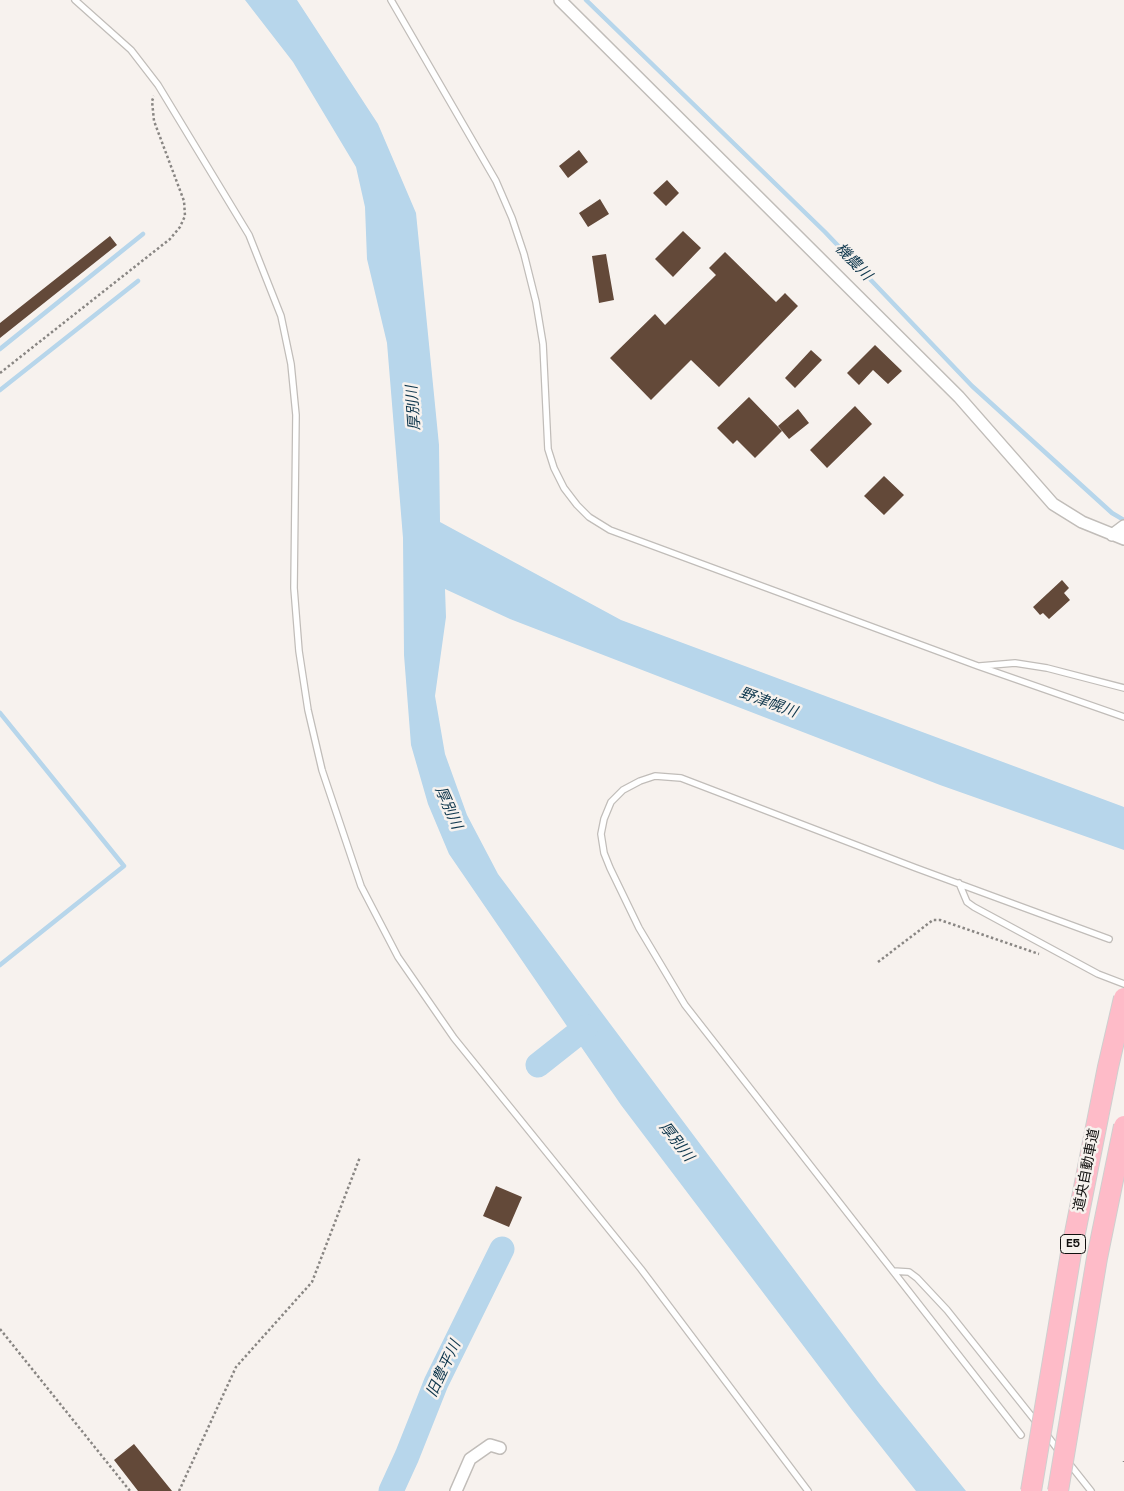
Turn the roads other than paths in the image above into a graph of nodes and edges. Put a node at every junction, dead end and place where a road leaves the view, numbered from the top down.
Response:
1 (75, 0) edge
2 (391, 0) edge
3 (560, 0) edge
4 (1123, 527) edge
5 (1112, 535) junction
6 (1124, 540) edge
7 (978, 666) junction
8 (1124, 688) edge
9 (1124, 718) edge
10 (959, 883) junction
11 (1109, 939) dead end
12 (1124, 984) edge
13 (1124, 998) edge
14 (1124, 1126) edge
15 (893, 1271) junction
16 (1021, 1435) dead end
17 (500, 1448) dead end
18 (456, 1491) edge
19 (808, 1491) edge
20 (1031, 1491) edge
21 (1058, 1491) edge
22 (1091, 1491) edge

1 - 19 lane
2 - 7 lane
3 - 5 street
4 - 5 street
5 - 6 street
7 - 8 lane
7 - 9 lane
10 - 11 lane
10 - 12 lane
10 - 15 lane
13 - 20 highway, 道央自動車道 / E5, bridge
14 - 21 highway, 道央自動車道 / E5, bridge
15 - 16 lane
15 - 22 lane
17 - 18 street

